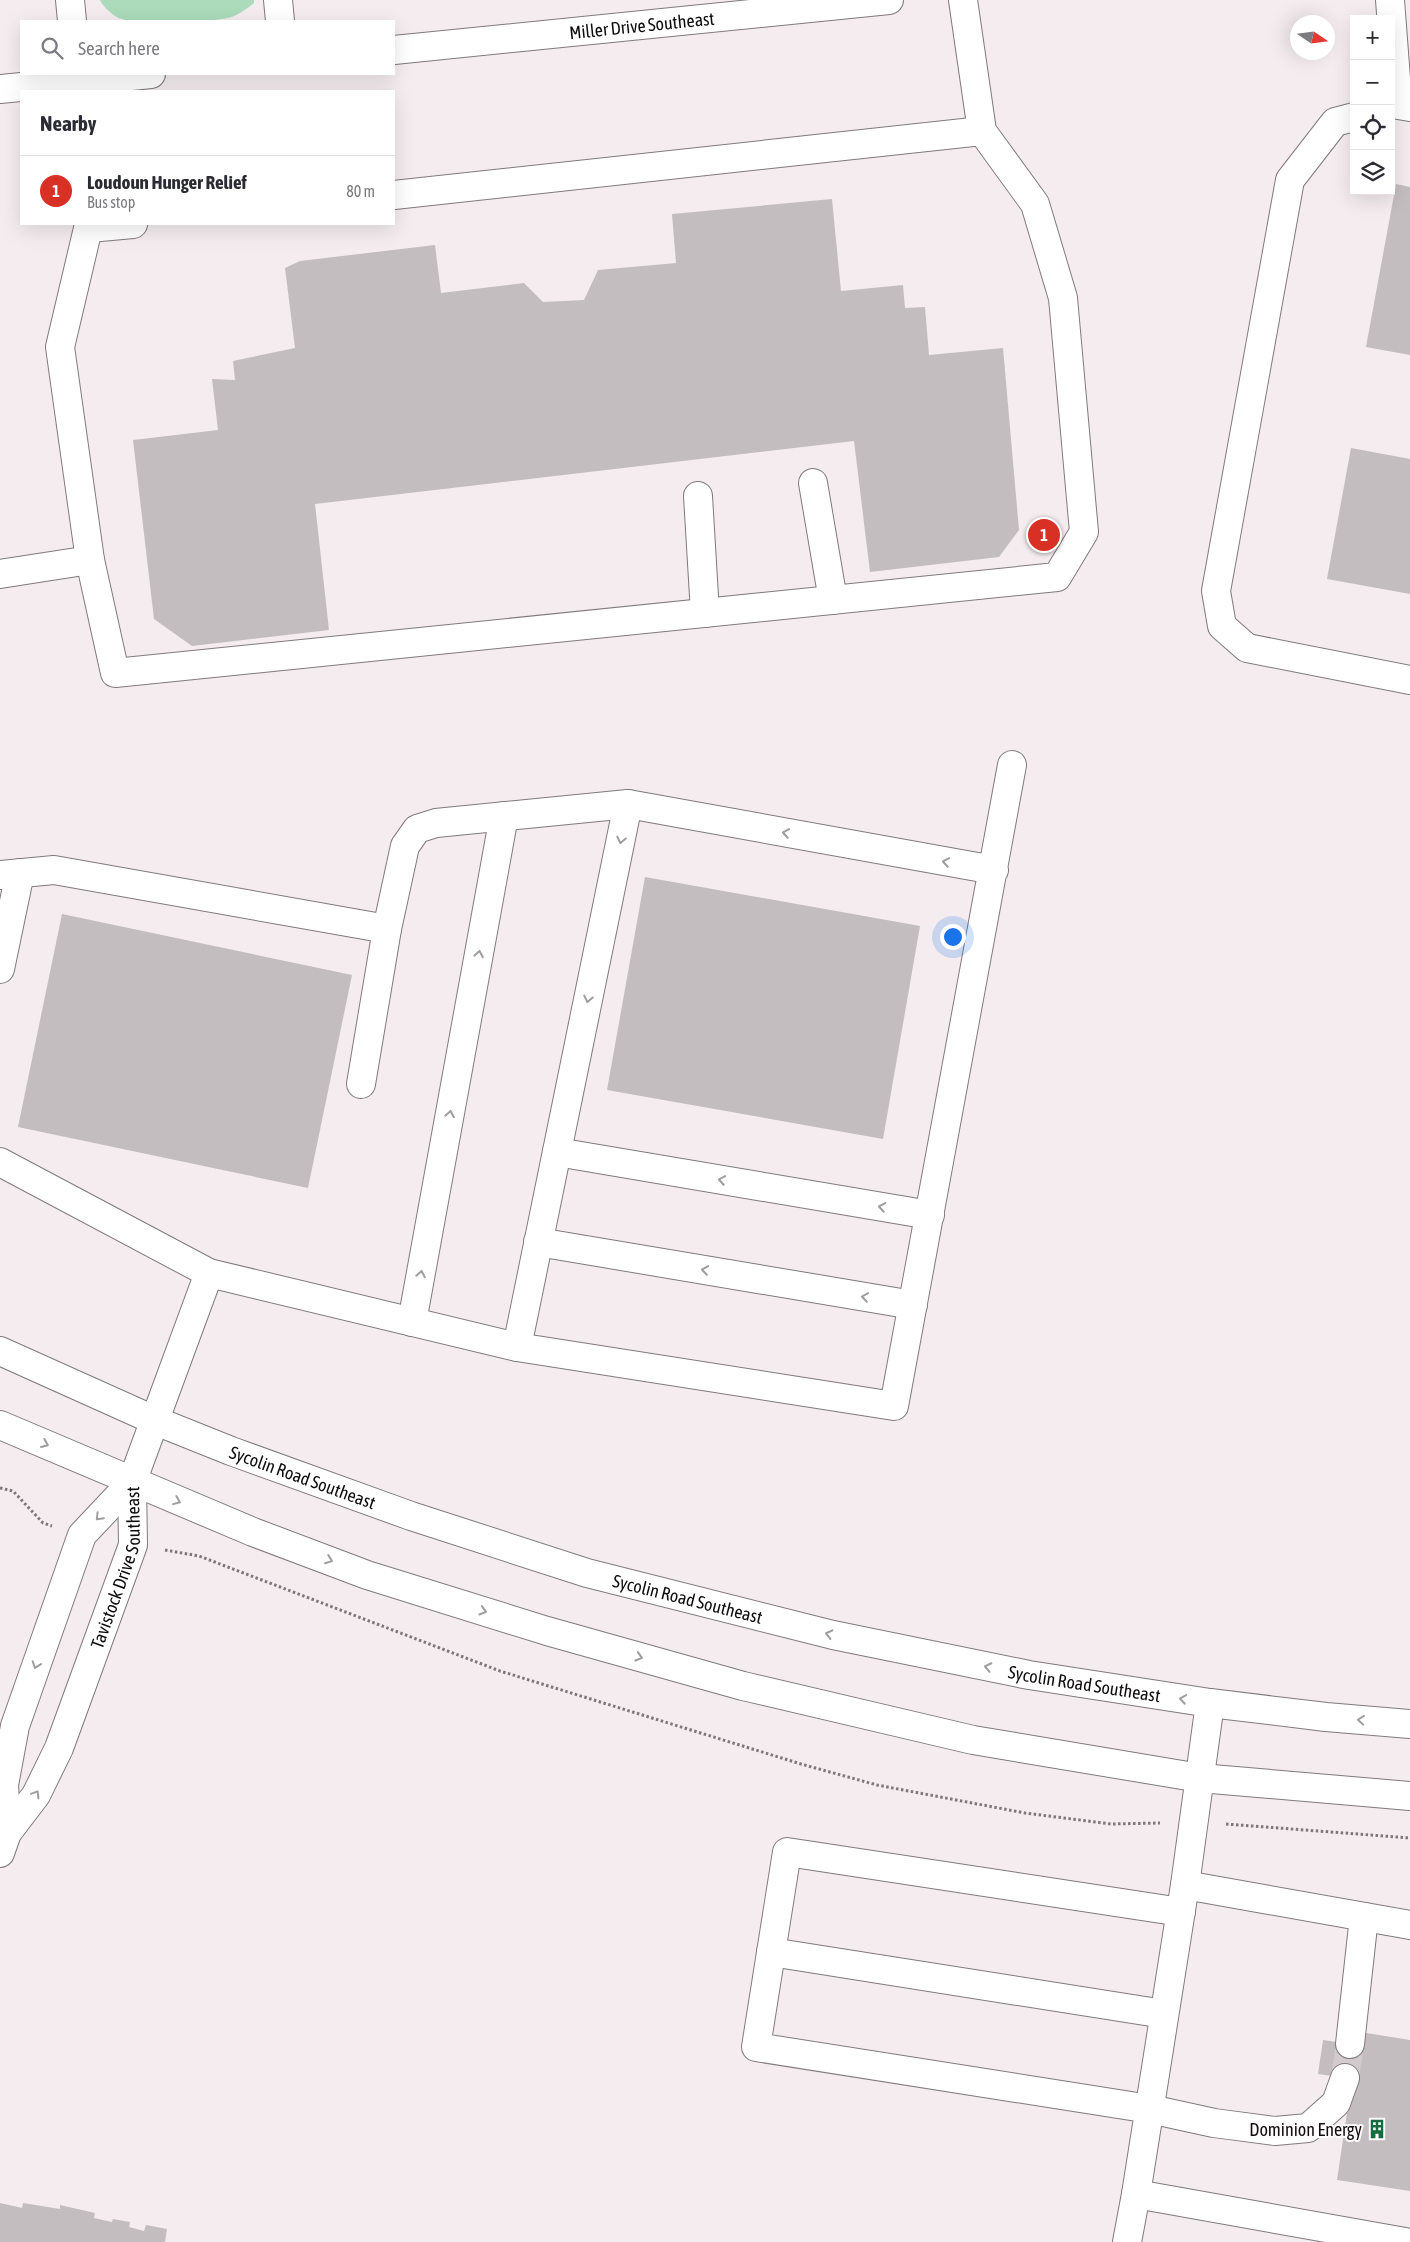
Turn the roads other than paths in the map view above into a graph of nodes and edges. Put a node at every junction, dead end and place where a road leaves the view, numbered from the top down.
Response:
1 (70, 0) edge
2 (278, 0) edge
3 (889, 0) edge
4 (963, 0) edge
5 (1390, 0) edge
6 (72, 20) edge
7 (280, 20) edge
8 (395, 50) edge
9 (142, 75) edge
10 (77, 82) edge
11 (0, 89) edge
12 (1400, 106) edge
13 (1350, 118) edge
14 (982, 131) junction
15 (395, 195) edge
16 (111, 225) edge
17 (89, 226) edge
18 (813, 482) dead end
19 (698, 496) dead end
20 (90, 560) junction
21 (0, 574) edge
22 (833, 600) junction
23 (705, 613) junction
24 (1410, 680) edge
25 (1012, 765) dead end
26 (628, 804) junction
27 (504, 816) junction
28 (994, 870) junction
29 (10, 874) edge
30 (387, 929) junction
31 (0, 969) edge
32 (361, 1084) dead end
33 (557, 1152) junction
34 (0, 1162) edge
35 (930, 1216) junction
36 (538, 1242) junction
37 (209, 1273) junction
38 (913, 1305) junction
39 (412, 1322) junction
40 (516, 1347) junction
41 (0, 1351) edge
42 (156, 1421) junction
43 (0, 1425) edge
44 (132, 1482) junction
45 (1210, 1703) junction
46 (1410, 1724) edge
47 (1200, 1778) junction
48 (1410, 1796) edge
49 (4, 1843) edge
50 (1185, 1885) junction
51 (1180, 1912) junction
52 (1364, 1917) junction
53 (1410, 1925) edge
54 (771, 1952) junction
55 (1164, 2014) junction
56 (1350, 2044) tunnel mouth
57 (1345, 2078) tunnel mouth
58 (1150, 2109) junction
59 (1136, 2194) junction
60 (1127, 2242) edge
61 (1405, 2242) edge

1 - 6 main road
2 - 7 main road
3 - 8 main road, Miller Drive Southeast
4 - 14 main road
5 - 12 main road
9 - 10 main road
10 - 11 main road
13 - 24 main road
14 - 15 main road
14 - 22 main road
16 - 17 main road
17 - 20 main road
18 - 22 main road
19 - 23 main road
20 - 21 main road
20 - 23 main road
22 - 23 main road
25 - 28 main road
26 - 27 main road
28 -> 26 main road
26 -> 33 main road
27 - 30 main road
39 -> 27 main road
28 - 35 main road
29 - 30 main road
29 - 31 main road
30 - 32 main road
35 -> 33 main road
33 - 36 main road
34 - 37 main road
35 - 38 main road
38 -> 36 main road
36 - 40 main road
37 - 39 main road
37 - 42 main road
38 - 40 main road
39 - 40 main road
41 - 42 main road, Sycolin Road Southeast
42 - 44 main road
45 -> 42 main road, Sycolin Road Southeast
43 -> 44 main road
44 -> 47 main road
49 -> 44 main road, Tavistock Drive Southeast
44 -> 49 main road, Tavistock Drive Southeast
46 -> 45 main road, Sycolin Road Southeast
45 - 47 main road
47 - 48 main road
47 - 50 main road
50 - 51 main road
50 - 52 main road
51 - 54 main road
51 - 55 main road
52 - 53 main road
52 - 56 main road
54 - 55 main road
54 - 58 main road
55 - 58 main road
57 - 58 main road
58 - 59 main road
59 - 60 main road
59 - 61 main road

